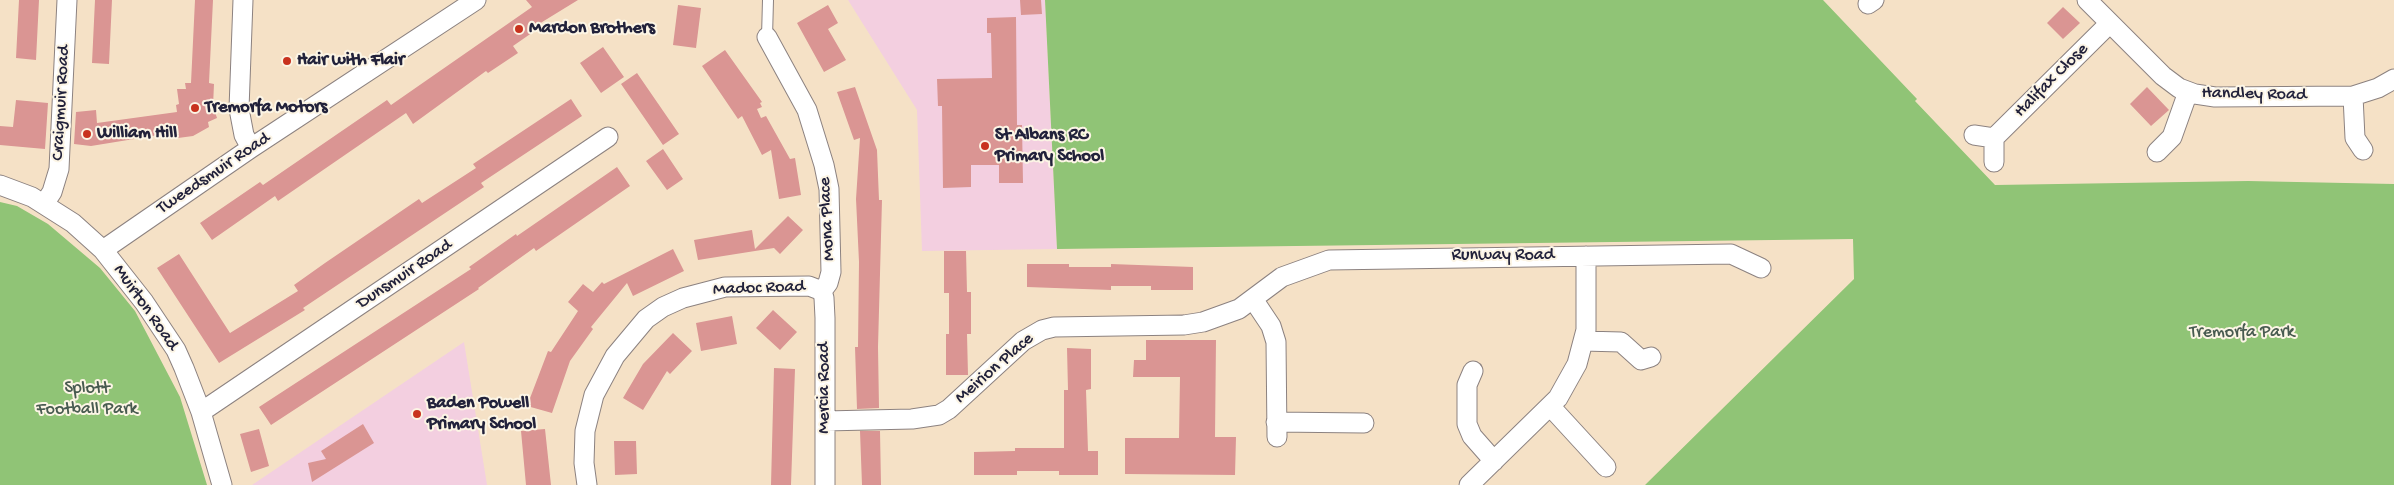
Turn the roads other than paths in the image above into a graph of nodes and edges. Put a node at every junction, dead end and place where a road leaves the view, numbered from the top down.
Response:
1 (68, 0) edge
2 (243, 0) edge
3 (476, 0) edge
4 (768, 0) edge
5 (2087, 0) edge
6 (2110, 23) junction
7 (767, 37) joint
8 (2394, 79) edge
9 (2188, 92) junction
10 (2354, 96) junction
11 (1974, 135) dead end
12 (608, 137) dead end
13 (1994, 138) junction
14 (251, 148) junction
15 (2363, 150) dead end
16 (2157, 152) dead end
17 (1994, 162) dead end
18 (0, 185) edge
19 (44, 204) junction
20 (103, 250) junction
21 (1586, 256) junction
22 (1761, 268) dead end
23 (822, 291) junction
24 (1253, 299) junction
25 (1584, 341) junction
26 (1651, 356) dead end
27 (1473, 371) dead end
28 (1550, 406) junction
29 (201, 412) junction
30 (825, 421) junction
31 (1364, 423) dead end
32 (1494, 461) junction
33 (1606, 467) dead end
34 (222, 485) edge
35 (587, 485) edge
36 (825, 485) edge
37 (1469, 485) edge

1 - 19 street, Craigmuir Road
2 - 14 street
3 - 14 street, Tweedsmuir Road
4 - 7 lane
5 - 6 street, Handley Road
6 - 9 street, Handley Road
6 - 13 street, Halifax Close
7 - 23 street, Mona Place
8 - 10 street, Handley Road
9 - 10 street, Handley Road
9 - 16 street
10 - 15 street
11 - 13 street
12 - 29 street, Dunsmuir Road
13 - 17 street
14 - 20 street, Tweedsmuir Road
18 - 19 street, Muirton Road
19 - 20 street, Muirton Road
20 - 29 street, Muirton Road
21 - 22 street, Runway Road
21 - 24 street, Runway Road
21 - 25 street
23 - 30 street, Mercia Road
23 - 35 street, Madoc Road
24 - 30 street, Meirion Place
24 - 31 street
25 - 26 street
25 - 28 street
27 - 32 street
28 - 32 street
28 - 33 street
29 - 34 street, Muirton Road
30 - 36 street, Mercia Road
32 - 37 street

